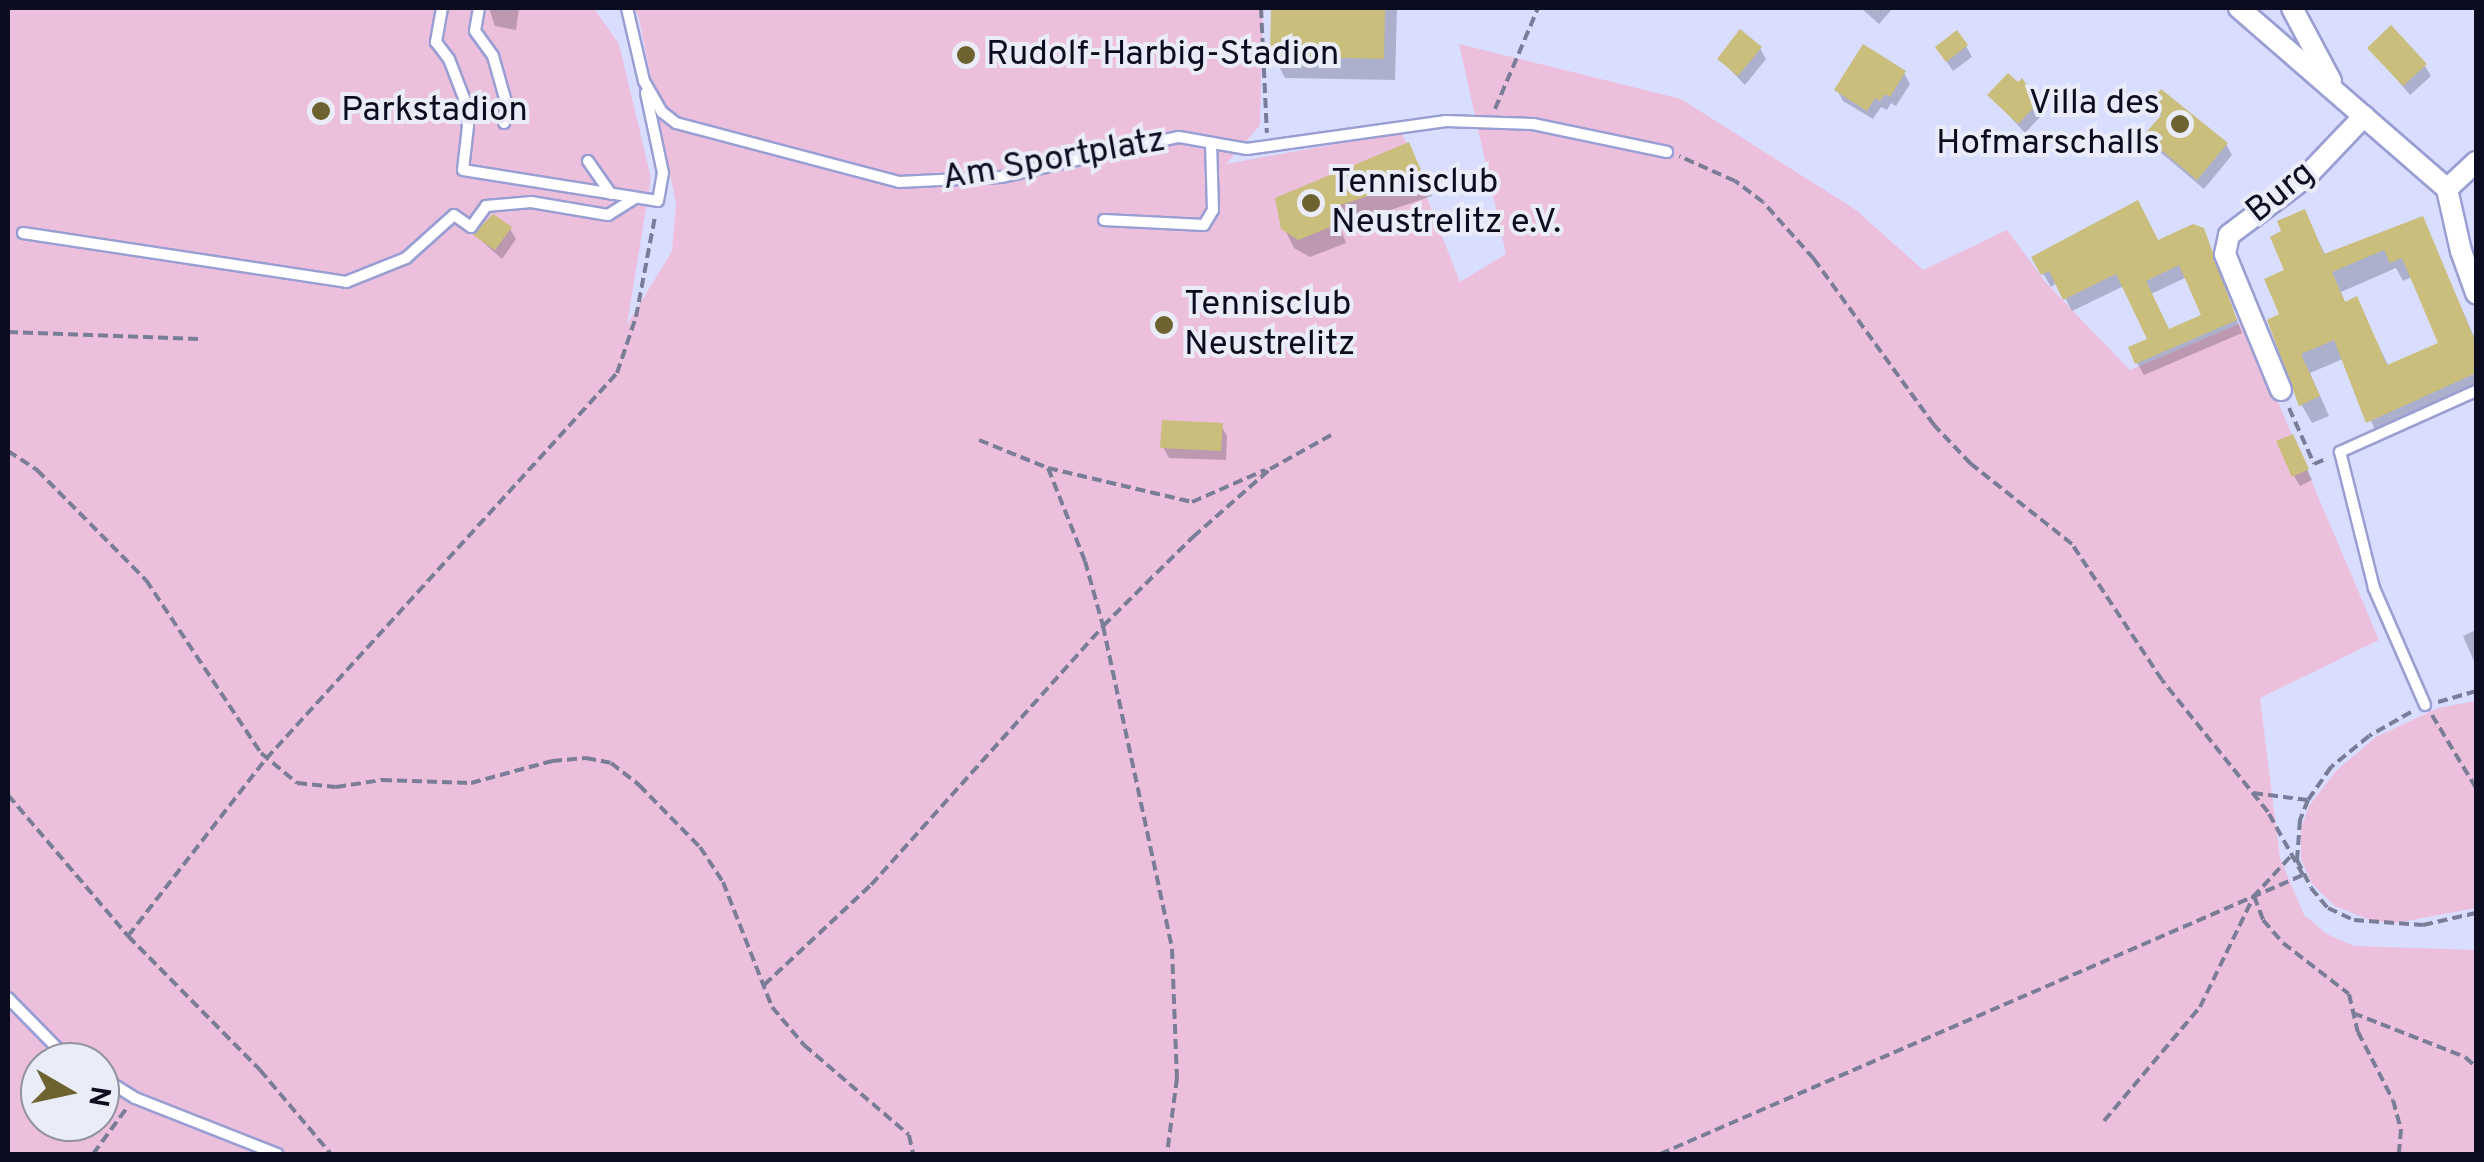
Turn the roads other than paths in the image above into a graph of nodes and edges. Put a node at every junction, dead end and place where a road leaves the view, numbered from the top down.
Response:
1 (442, 8) edge
2 (479, 8) edge
3 (627, 8) edge
4 (2239, 8) edge
5 (2293, 8) edge
6 (644, 81) junction
7 (2338, 93) junction
8 (2364, 116) junction
9 (504, 123) dead end
10 (1211, 143) junction
11 (1666, 152) road end
12 (588, 161) dead end
13 (2476, 162) edge
14 (2447, 189) junction
15 (612, 194) junction
16 (634, 198) junction
17 (1104, 220) dead end
18 (23, 233) dead end
19 (2476, 293) edge
20 (2280, 390) road end
21 (2476, 391) edge
22 (2425, 705) road end
23 (8, 998) edge
24 (50, 1042) edge
25 (120, 1089) edge
26 (277, 1154) edge

1 - 15 lane
2 - 9 lane
3 - 6 lane, Am Sportplatz
4 - 7 street
5 - 7 street
6 - 10 lane, Am Sportplatz
6 - 16 lane
7 - 8 street
8 - 14 street
8 - 20 street, Burg
10 - 11 lane, Am Sportplatz
10 - 17 lane
12 - 15 lane
13 - 14 street
14 - 19 street
15 - 16 lane
16 - 18 lane
21 - 22 lane
23 - 24 lane
25 - 26 lane

